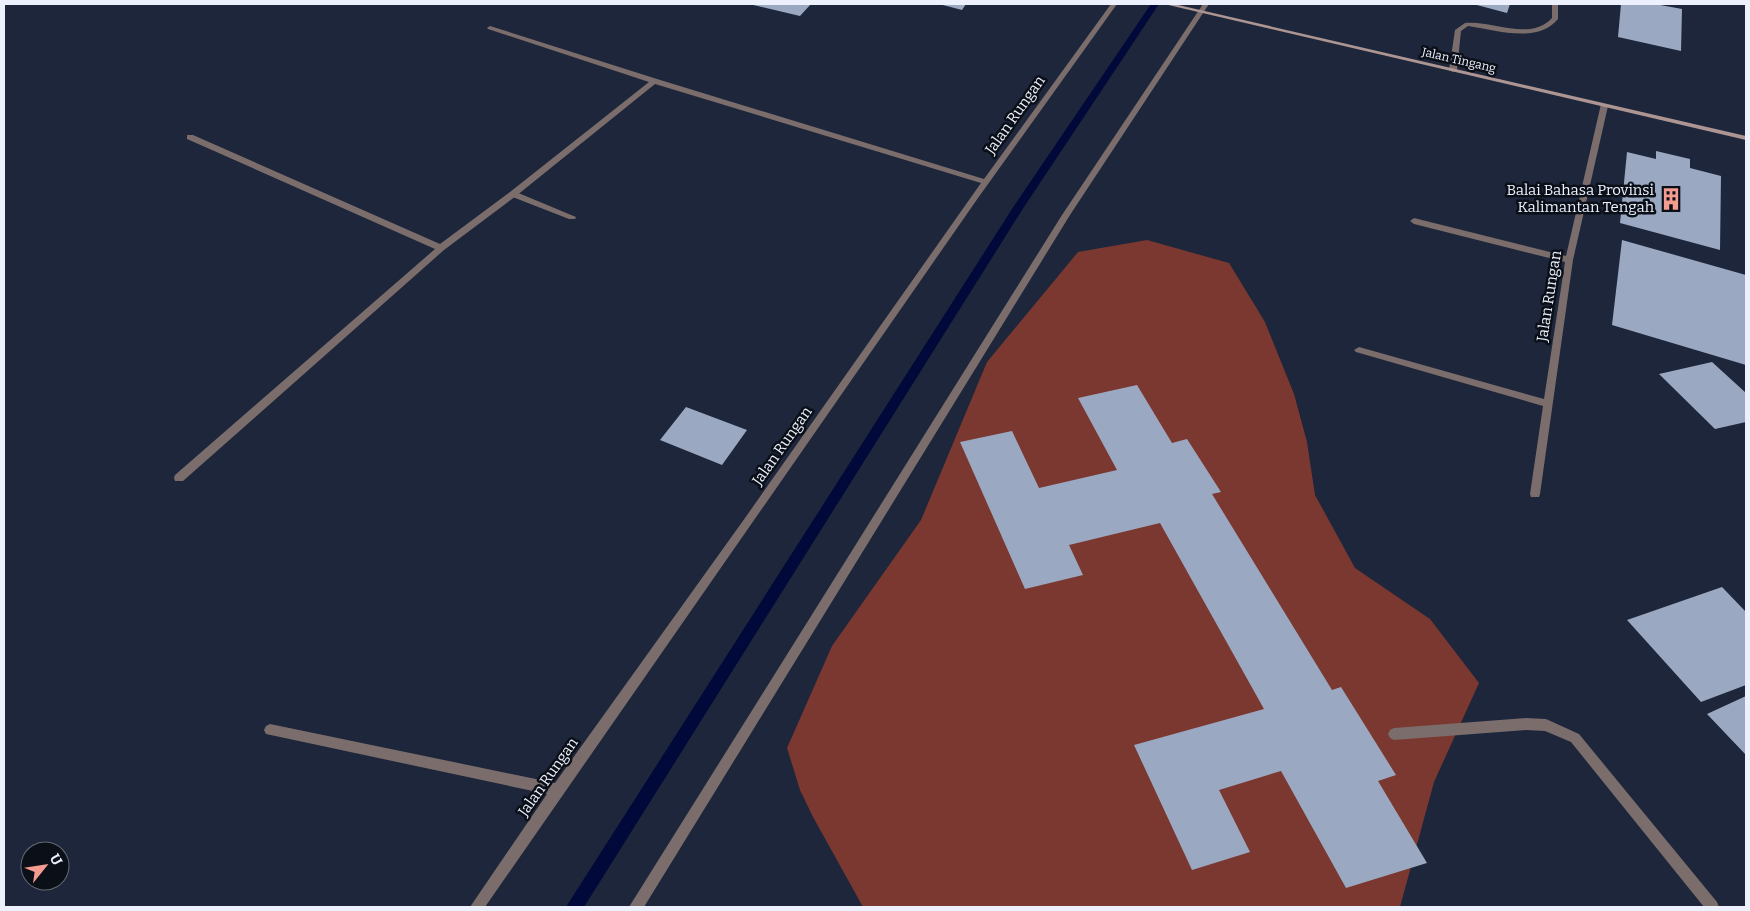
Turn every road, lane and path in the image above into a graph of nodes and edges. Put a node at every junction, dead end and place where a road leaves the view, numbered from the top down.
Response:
1 (1114, 4) edge
2 (1167, 4) edge
3 (1555, 4) edge
4 (1204, 8) edge
5 (490, 28) dead end
6 (1453, 70) junction
7 (654, 81) junction
8 (1604, 106) junction
9 (190, 137) dead end
10 (1746, 138) edge
11 (986, 182) junction
12 (513, 194) junction
13 (572, 217) dead end
14 (1414, 221) dead end
15 (441, 248) junction
16 (1570, 260) junction
17 (1359, 350) dead end
18 (1548, 404) junction
19 (179, 478) dead end
20 (1535, 494) dead end
21 (270, 730) dead end
22 (1394, 734) dead end
23 (557, 790) junction
24 (477, 907) edge
25 (636, 907) edge
26 (1712, 907) edge

1 - 11 street, Jalan Rungan
2 - 4 main road, Jalan Tingang
3 - 6 street
4 - 6 main road, Jalan Tingang
4 - 25 street
5 - 7 street
6 - 8 main road, Jalan Tingang
7 - 11 street
7 - 12 street
8 - 10 main road, Jalan Tingang
8 - 16 street, Jalan Rungan
9 - 15 street
11 - 23 street, Jalan Rungan
12 - 13 street
12 - 15 street
14 - 16 street
15 - 19 street
16 - 18 street, Jalan Rungan
17 - 18 street
18 - 20 street, Jalan Rungan
21 - 23 street
22 - 26 street
23 - 24 street, Jalan Rungan

